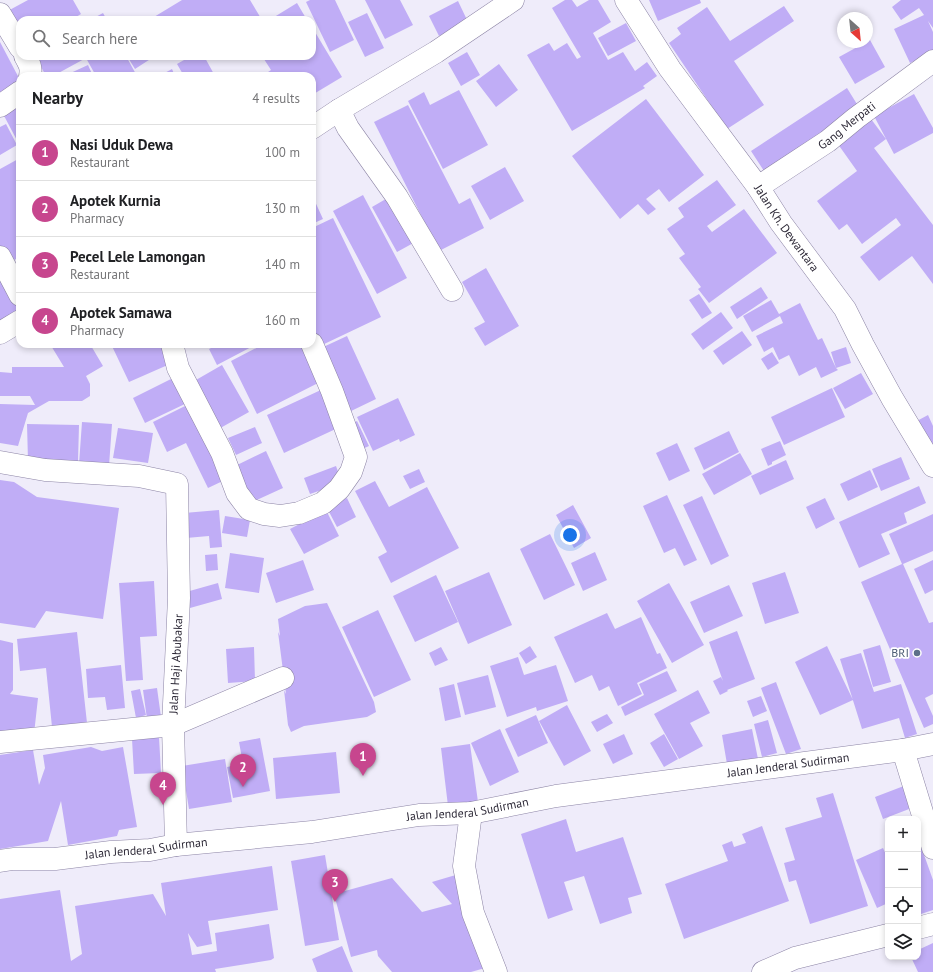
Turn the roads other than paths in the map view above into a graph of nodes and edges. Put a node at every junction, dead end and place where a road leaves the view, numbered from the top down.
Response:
1 (513, 0) edge
2 (626, 0) edge
3 (0, 14) edge
4 (16, 40) edge
5 (28, 60) edge
6 (933, 61) edge
7 (31, 72) edge
8 (16, 95) edge
9 (0, 106) edge
10 (339, 110) junction
11 (316, 125) edge
12 (758, 187) junction
13 (0, 257) edge
14 (16, 287) edge
15 (452, 290) dead end
16 (16, 323) edge
17 (0, 333) edge
18 (173, 348) edge
19 (314, 348) edge
20 (0, 462) edge
21 (933, 466) edge
22 (283, 678) dead end
23 (173, 725) junction
24 (0, 742) edge
25 (933, 744) edge
26 (903, 750) junction
27 (470, 813) junction
28 (176, 845) junction
29 (933, 848) edge
30 (0, 861) edge
31 (933, 924) edge
32 (921, 927) edge
33 (885, 936) edge
34 (795, 965) edge
35 (496, 972) edge
36 (764, 972) edge

1 - 10 main road
2 - 12 main road, Jalan Kh. Dewantara
3 - 4 main road
5 - 7 main road
6 - 12 main road, Gang Merpati
8 - 9 main road
10 - 11 main road
10 - 15 main road
12 - 21 main road, Jalan Kh. Dewantara
13 - 14 main road
16 - 17 main road
18 - 19 main road
20 - 23 main road, Jalan Haji Abubakar
22 - 23 main road
23 - 24 main road
23 - 28 main road, Jalan Haji Abubakar
25 - 26 main road, Jalan Jenderal Sudirman
26 - 27 main road, Jalan Jenderal Sudirman
26 - 29 main road
27 - 28 main road, Jalan Jenderal Sudirman
27 - 35 main road
28 - 30 main road, Jalan Jenderal Sudirman
31 - 32 main road
33 - 34 main road
34 - 36 main road

